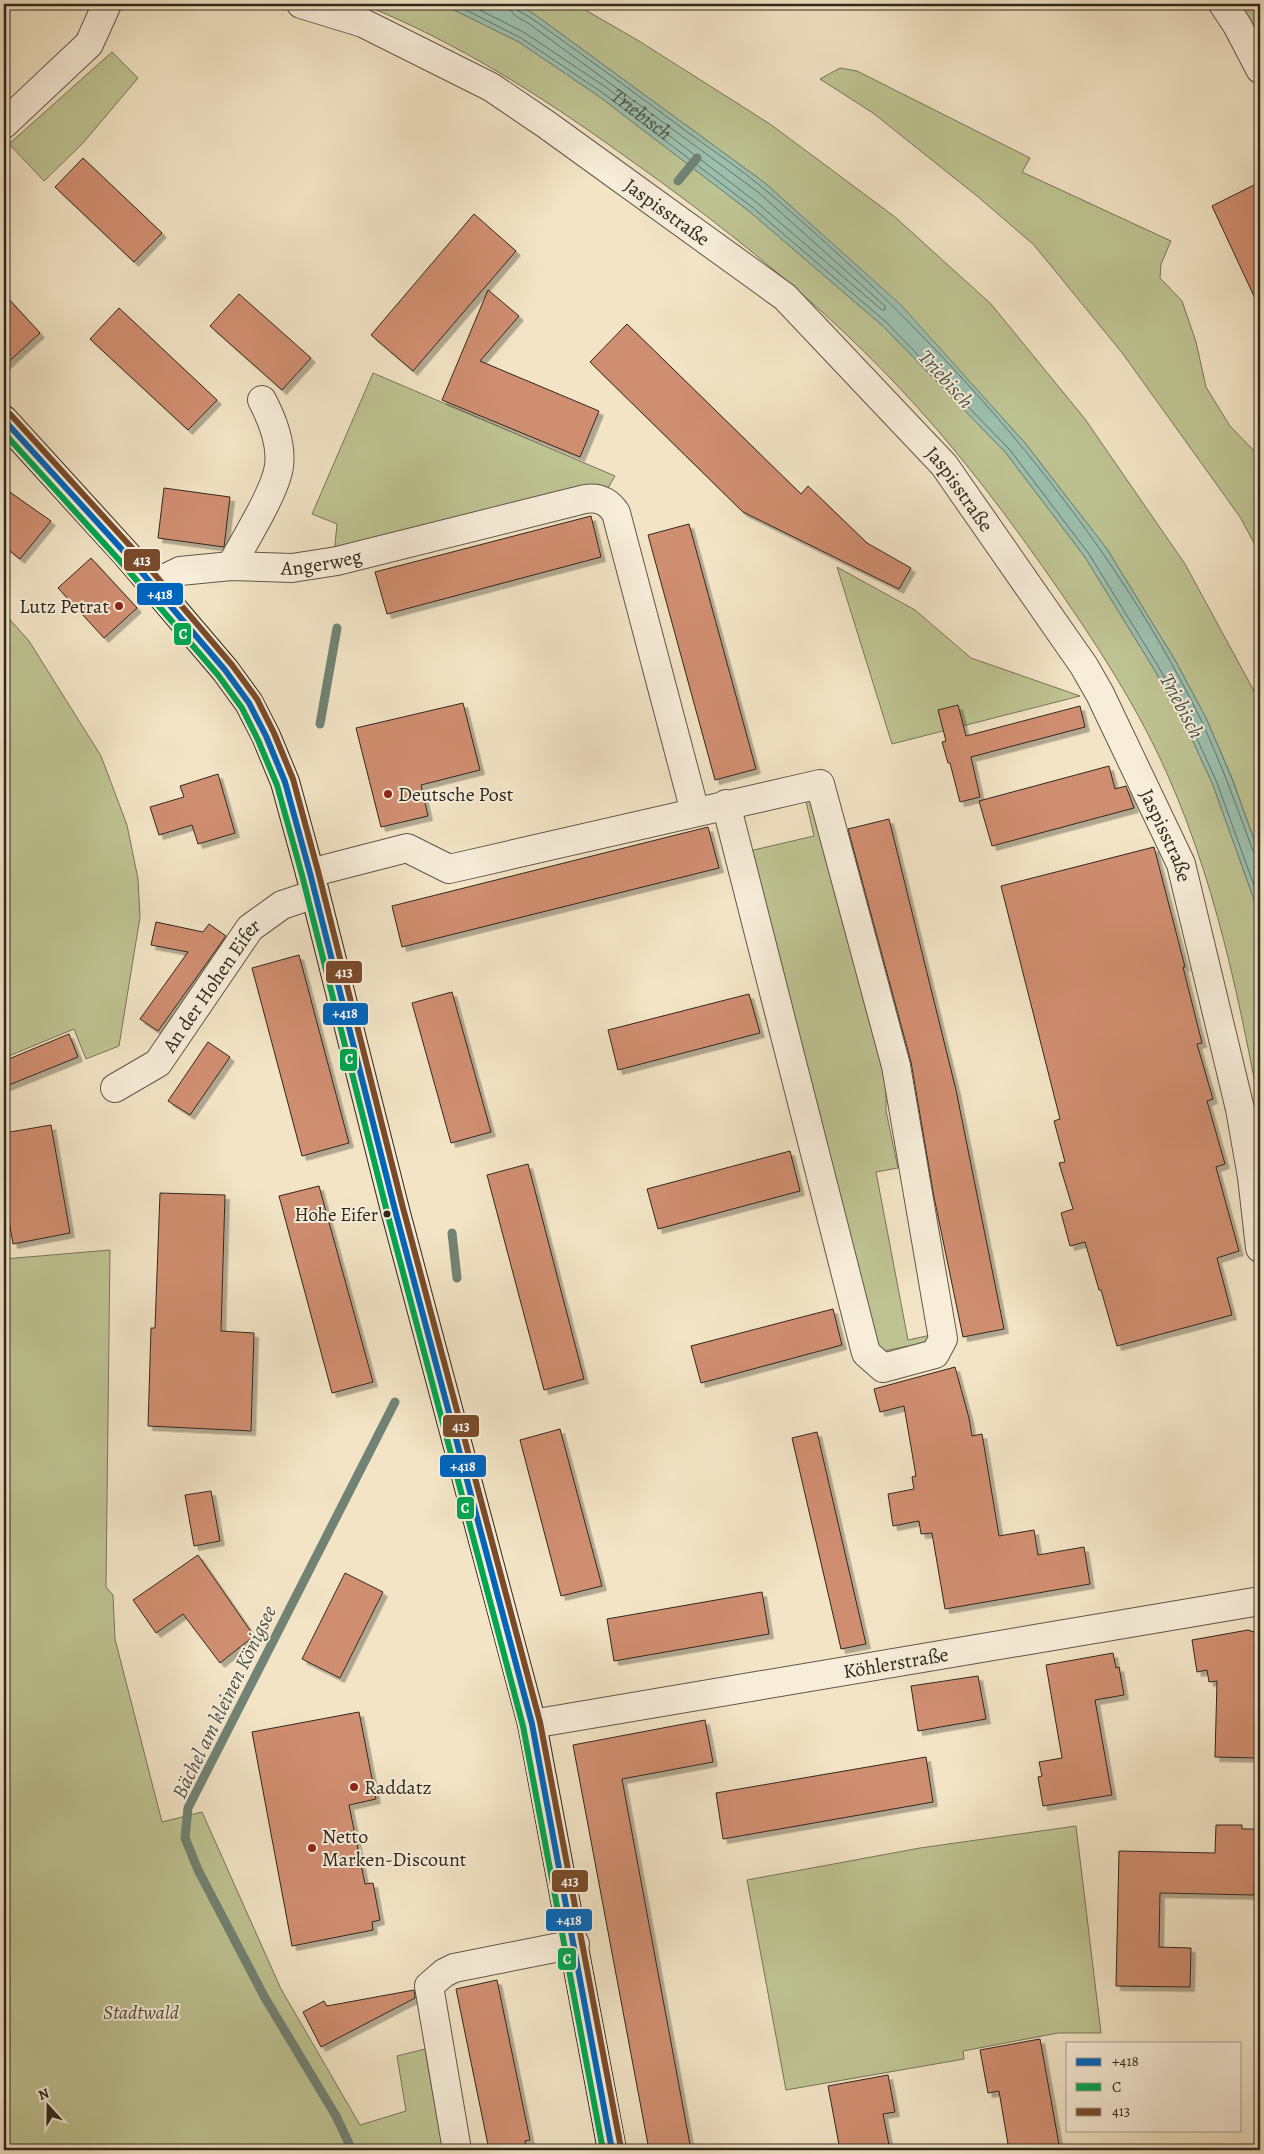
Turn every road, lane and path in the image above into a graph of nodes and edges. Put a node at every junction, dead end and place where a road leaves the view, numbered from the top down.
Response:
1 (107, 4) edge
2 (301, 4) edge
3 (1223, 4) edge
4 (1260, 69) edge
5 (4, 124) edge
6 (262, 400) dead end
7 (4, 420) edge
8 (231, 566) junction
9 (153, 584) junction
10 (726, 804) junction
11 (695, 812) junction
12 (313, 883) junction
13 (115, 1088) dead end
14 (1260, 1248) edge
15 (1260, 1601) edge
16 (532, 1724) junction
17 (574, 1944) junction
18 (457, 2150) edge
19 (612, 2150) edge

1 - 5 street
2 - 14 street, Jaspisstraße
3 - 4 street
6 - 8 street
7 - 9 main road
8 - 9 street, Angerweg
8 - 11 street, Angerweg
9 - 12 main road
10 - 10 street, An der Hohen Eifer
10 - 11 street, An der Hohen Eifer
11 - 12 street, An der Hohen Eifer
12 - 13 street, An der Hohen Eifer
12 - 16 main road
15 - 16 street, Köhlerstraße
16 - 17 main road
17 - 18 street
17 - 19 main road

